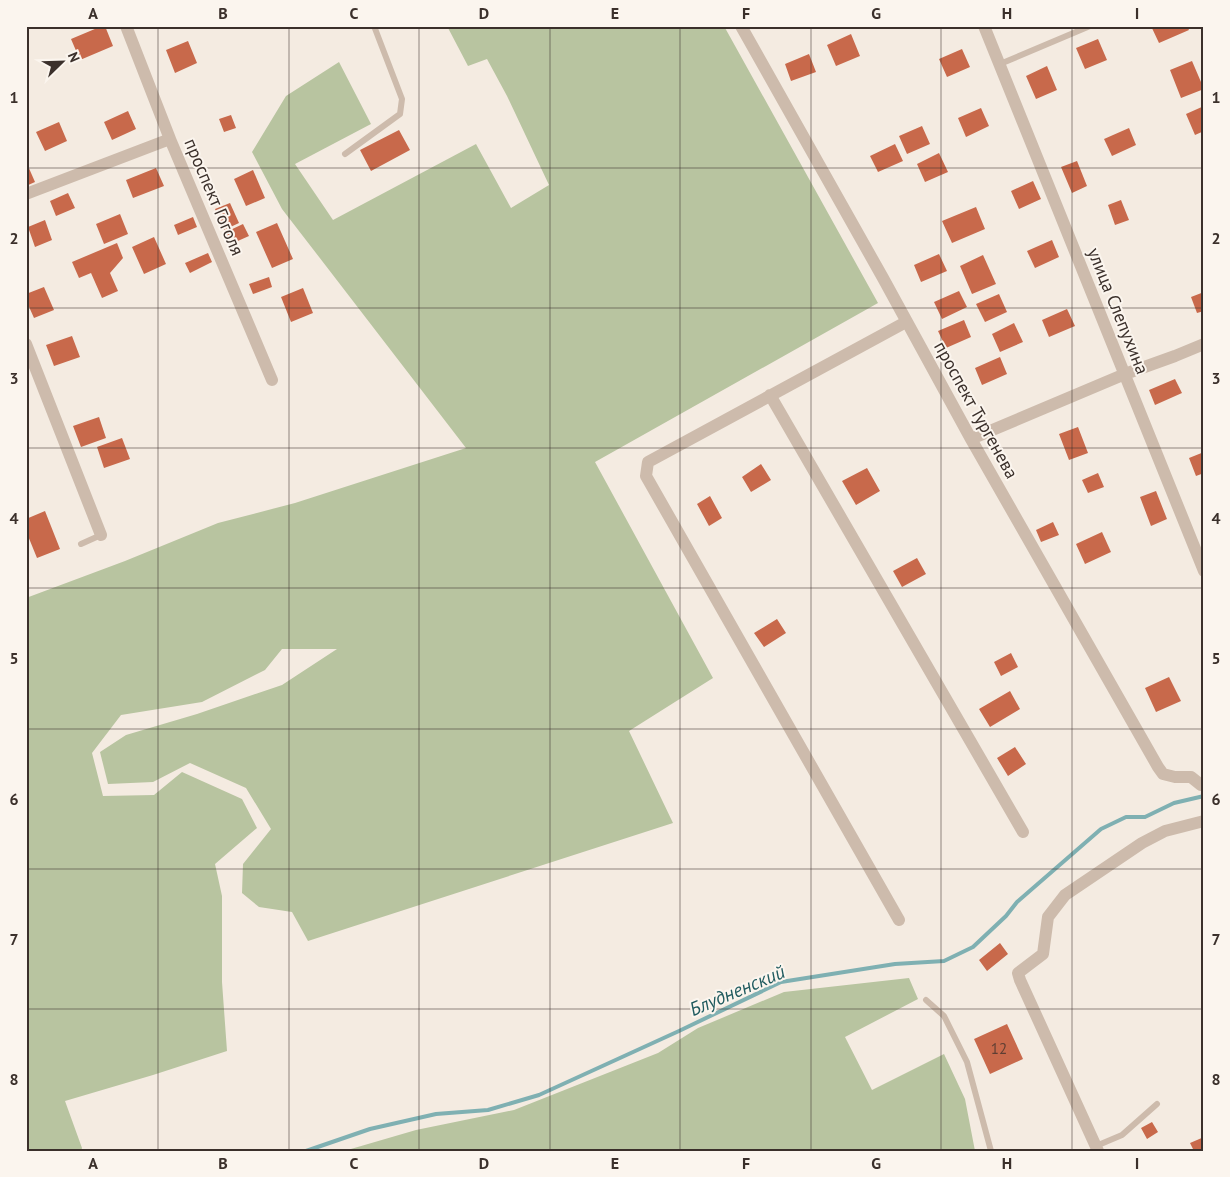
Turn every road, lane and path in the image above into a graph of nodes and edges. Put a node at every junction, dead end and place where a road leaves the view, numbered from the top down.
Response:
1 (126, 26) edge
2 (374, 26) edge
3 (741, 26) edge
4 (984, 26) edge
5 (1090, 26) edge
6 (1000, 64) junction
7 (170, 139) junction
8 (345, 154) dead end
9 (26, 194) edge
10 (906, 322) junction
11 (26, 344) edge
12 (1204, 344) edge
13 (1124, 374) junction
14 (272, 380) dead end
15 (770, 395) junction
16 (971, 439) junction
17 (102, 535) joint
18 (81, 544) dead end
19 (1204, 571) edge
20 (1201, 785) dead end
21 (1204, 821) edge
22 (1023, 832) dead end
23 (899, 920) dead end
24 (926, 1000) dead end
25 (1157, 1104) dead end
26 (1097, 1148) edge
27 (991, 1151) edge

1 - 7 street, проспект Гоголя
2 - 8 lane
3 - 10 street, проспект Тургенева
4 - 6 street, улица Слепухина
5 - 6 lane
6 - 13 street, улица Слепухина
7 - 9 street
7 - 14 street, проспект Гоголя
10 - 15 street
10 - 16 street, проспект Тургенева
11 - 17 street
12 - 13 street
13 - 16 street
13 - 19 street, улица Слепухина
15 - 22 street
15 - 23 street
16 - 20 street, проспект Тургенева
17 - 18 lane
21 - 26 street
24 - 27 lane
25 - 26 lane

